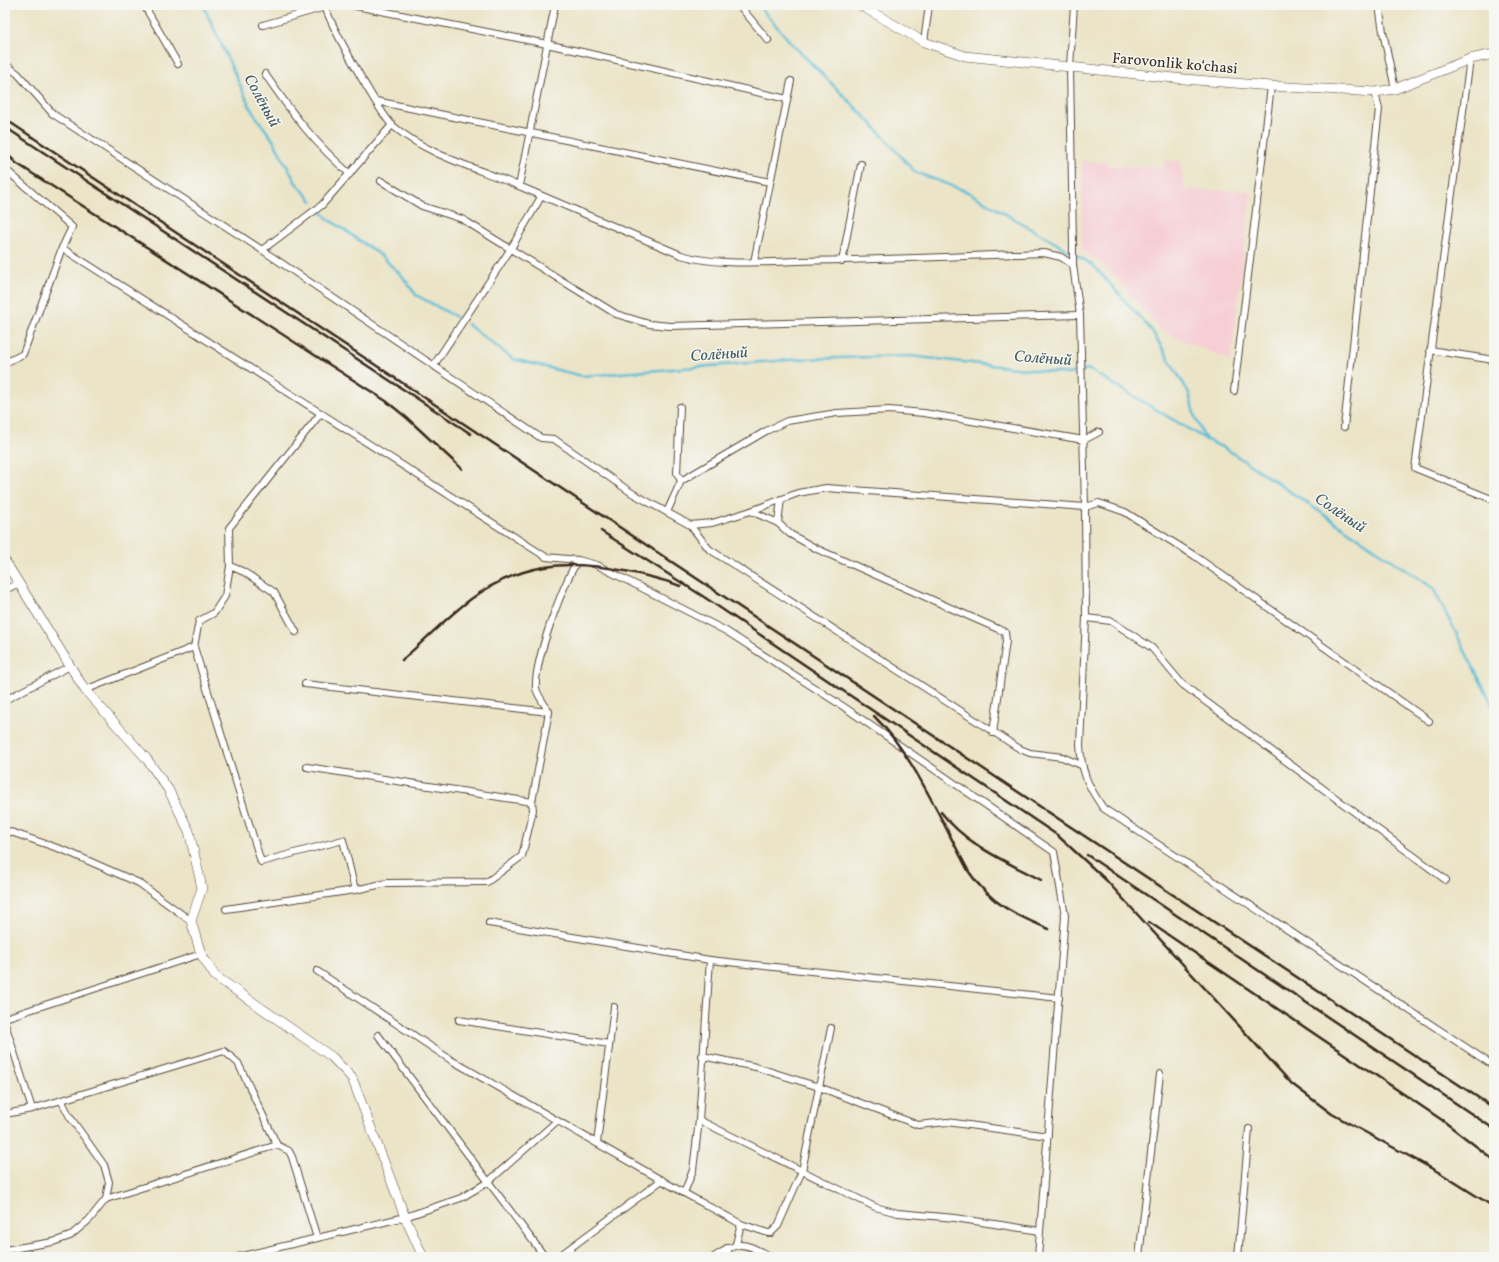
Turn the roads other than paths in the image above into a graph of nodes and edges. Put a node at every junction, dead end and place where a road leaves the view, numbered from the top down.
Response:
1 (144, 5) edge
2 (351, 5) edge
3 (555, 5) edge
4 (739, 5) edge
5 (860, 5) edge
6 (929, 5) edge
7 (1074, 5) edge
8 (1379, 5) edge
9 (325, 6) edge
10 (263, 25) dead end
11 (768, 40) dead end
12 (924, 42) junction
13 (547, 44) junction
14 (1494, 54) edge
15 (1470, 59) junction
16 (5, 64) edge
17 (178, 64) dead end
18 (1070, 66) junction
19 (265, 74) dead end
20 (791, 81) dead end
21 (1271, 86) junction
22 (1395, 89) junction
23 (1375, 92) junction
24 (788, 99) junction
25 (376, 100) junction
26 (392, 125) junction
27 (530, 132) junction
28 (861, 164) dead end
29 (5, 169) edge
30 (350, 174) junction
31 (381, 181) dead end
32 (770, 182) junction
33 (519, 186) junction
34 (541, 197) junction
35 (62, 248) junction
36 (262, 250) junction
37 (510, 250) junction
38 (842, 261) junction
39 (754, 262) junction
40 (1073, 265) junction
41 (1080, 315) junction
42 (1430, 350) junction
43 (1494, 360) edge
44 (5, 363) edge
45 (434, 365) junction
46 (1234, 391) dead end
47 (680, 407) dead end
48 (321, 414) junction
49 (1344, 427) dead end
50 (1099, 432) dead end
51 (1084, 440) junction
52 (681, 481) junction
53 (781, 499) junction
54 (1494, 500) edge
55 (1085, 507) junction
56 (751, 511) junction
57 (667, 512) junction
58 (778, 523) junction
59 (690, 525) junction
60 (578, 560) junction
61 (5, 563) edge
62 (230, 566) junction
63 (19, 584) junction
64 (5, 590) edge
65 (1086, 618) junction
66 (296, 632) dead end
67 (194, 647) junction
68 (70, 666) junction
69 (304, 684) dead end
70 (85, 690) junction
71 (5, 700) edge
72 (549, 712) junction
73 (1429, 721) dead end
74 (993, 733) junction
75 (1081, 765) junction
76 (307, 767) dead end
77 (532, 802) junction
78 (5, 830) edge
79 (1446, 880) dead end
80 (355, 890) junction
81 (226, 909) dead end
82 (191, 920) junction
83 (489, 923) dead end
84 (201, 954) junction
85 (710, 960) junction
86 (317, 971) dead end
87 (1059, 998) junction
88 (614, 1007) dead end
89 (5, 1018) edge
90 (459, 1020) dead end
91 (5, 1024) edge
92 (832, 1028) dead end
93 (378, 1035) dead end
94 (609, 1044) junction
95 (702, 1056) junction
96 (1494, 1066) edge
97 (1160, 1074) dead end
98 (819, 1087) junction
99 (61, 1100) junction
100 (32, 1109) junction
101 (5, 1114) edge
102 (557, 1120) junction
103 (699, 1120) junction
104 (1249, 1129) dead end
105 (1048, 1136) junction
106 (597, 1143) junction
107 (277, 1145) junction
108 (802, 1171) junction
109 (662, 1180) junction
110 (488, 1182) junction
111 (684, 1193) junction
112 (106, 1199) junction
113 (404, 1217) junction
114 (741, 1224) junction
115 (1040, 1231) junction
116 (317, 1238) junction
117 (736, 1244) junction
118 (727, 1248) junction
119 (5, 1250) edge
120 (238, 1257) edge
121 (423, 1257) edge
122 (545, 1257) edge
123 (558, 1257) edge
124 (714, 1257) edge
125 (729, 1257) edge
126 (772, 1257) edge
127 (1038, 1257) edge
128 (1140, 1257) edge
129 (1238, 1257) edge

1 - 17 street
2 - 13 street
3 - 13 street
4 - 11 street
5 - 12 street, Farovonlik koʻchasi
6 - 12 street
7 - 18 street
8 - 22 street
9 - 10 street
9 - 25 street
12 - 18 street, Farovonlik koʻchasi
13 - 24 street
13 - 27 street
14 - 15 street, Farovonlik koʻchasi
15 - 22 street, Farovonlik koʻchasi
15 - 42 street
16 - 36 street
18 - 21 street, Farovonlik koʻchasi
18 - 40 street
19 - 30 street
20 - 24 street
21 - 23 street, Farovonlik koʻchasi
21 - 46 street
22 - 23 street, Farovonlik koʻchasi
23 - 49 street
24 - 32 street
25 - 26 street
25 - 27 street
26 - 30 street
26 - 33 street
27 - 32 street
27 - 33 street
28 - 38 street
29 - 35 street
30 - 36 street
31 - 37 street
32 - 39 street
33 - 34 street
34 - 37 street
34 - 39 street
35 - 44 street
35 - 48 street
36 - 45 street
37 - 41 street
37 - 45 street
38 - 39 street
38 - 40 street
40 - 41 street
41 - 51 street
42 - 43 street
42 - 54 street
45 - 57 street
47 - 52 street
48 - 60 street
48 - 62 street
50 - 51 street
51 - 52 street
51 - 55 street
52 - 57 street
53 - 55 street
53 - 56 street
53 - 58 street
55 - 65 street
55 - 73 street
56 - 58 street
56 - 59 street
57 - 59 street
58 - 74 street
59 - 74 street
60 - 72 street
60 - 87 street
61 - 63 street
62 - 66 street
62 - 67 street
63 - 64 street
63 - 68 street
65 - 75 street
65 - 79 street
67 - 70 street
67 - 80 street
68 - 70 street
68 - 71 street
69 - 72 street
70 - 82 street
72 - 77 street
74 - 75 street
75 - 96 street
76 - 77 street
77 - 80 street
78 - 82 street
80 - 81 street
82 - 84 street
83 - 85 street
84 - 89 street
84 - 113 street
85 - 87 street
85 - 95 street
86 - 102 street
87 - 105 street
88 - 94 street
90 - 94 street
91 - 100 street
92 - 98 street
93 - 110 street
94 - 106 street
95 - 98 street
95 - 103 street
97 - 128 street
98 - 105 street
98 - 108 street
99 - 100 street
99 - 107 street
99 - 112 street
100 - 101 street
102 - 106 street
102 - 110 street
103 - 108 street
103 - 111 street
104 - 129 street
105 - 115 street
106 - 109 street
107 - 112 street
107 - 116 street
108 - 114 street
108 - 115 street
109 - 111 street
109 - 123 street
110 - 113 street
110 - 122 street
111 - 114 street
112 - 119 street
113 - 116 street
113 - 121 street
114 - 117 street
115 - 127 street
116 - 120 street
117 - 118 street
117 - 126 street
118 - 124 street
118 - 125 street

